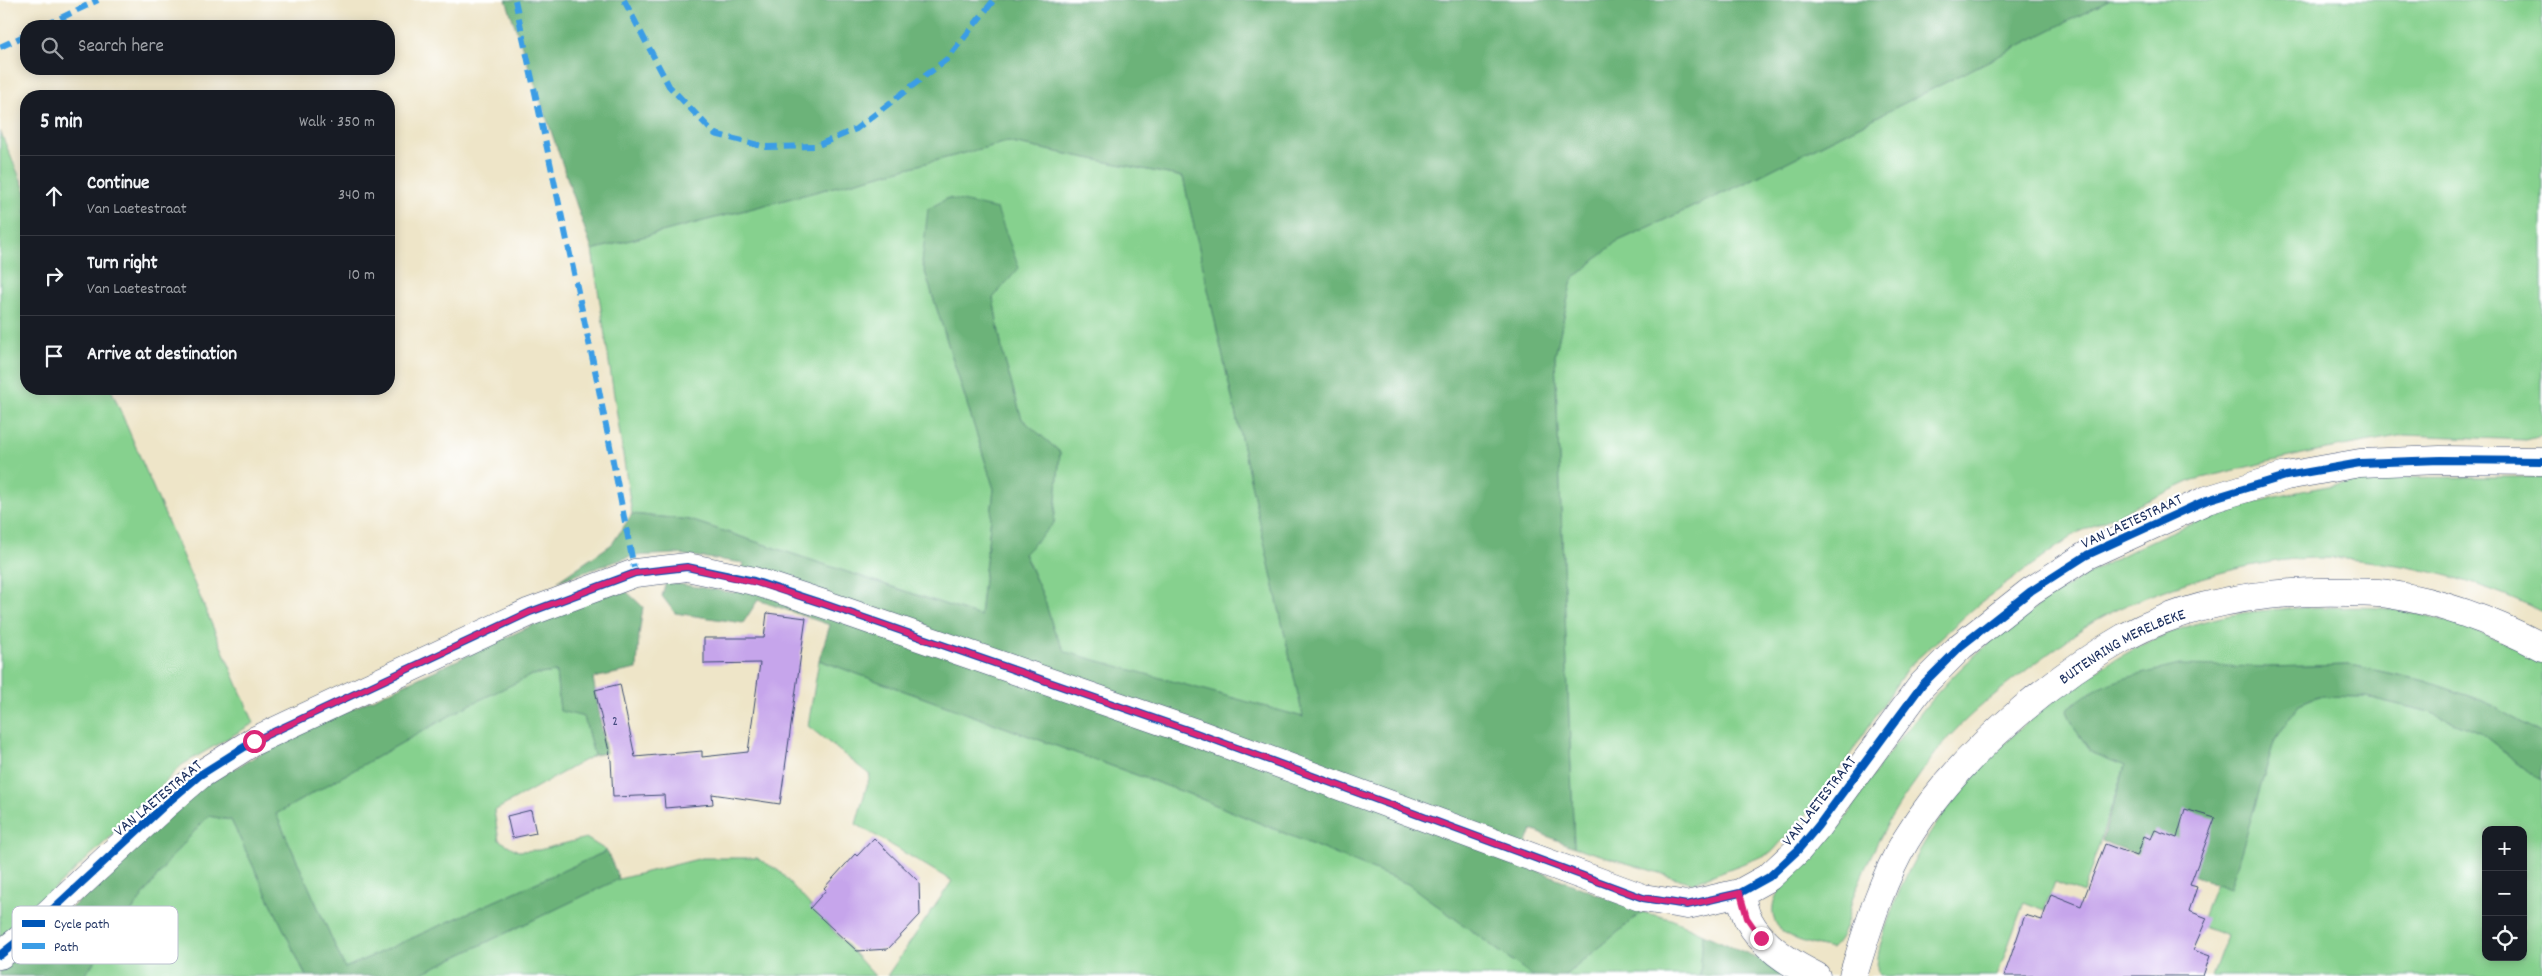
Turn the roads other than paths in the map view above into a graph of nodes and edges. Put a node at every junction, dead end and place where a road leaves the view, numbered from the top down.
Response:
1 (2542, 461) edge
2 (2542, 647) edge
3 (1740, 893) junction
4 (56, 906) edge
5 (12, 946) edge
6 (0, 955) edge
7 (1816, 976) edge
8 (1853, 976) edge

1 - 3 main road, VAN LAETESTRAAT
2 - 8 main road, BUITENRING MERELBEKE
3 - 4 main road, VAN LAETESTRAAT
3 - 7 main road
5 - 6 main road, VAN LAETESTRAAT

